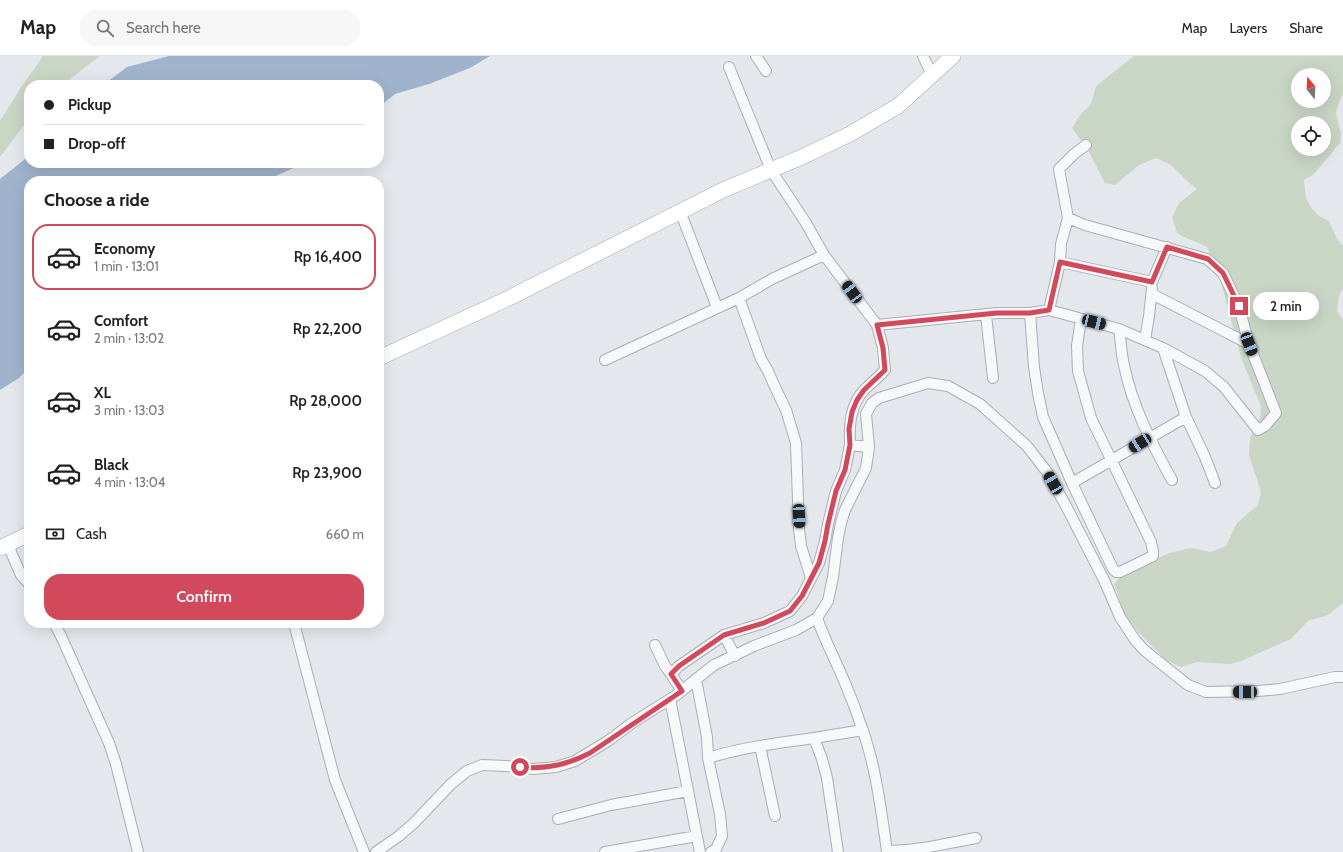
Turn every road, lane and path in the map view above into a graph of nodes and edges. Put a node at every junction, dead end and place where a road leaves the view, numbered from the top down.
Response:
1 (756, 56) edge
2 (923, 56) edge
3 (953, 56) edge
4 (728, 67) dead end
5 (766, 72) dead end
6 (932, 75) junction
7 (1086, 145) dead end
8 (770, 170) junction
9 (680, 211) junction
10 (1068, 218) junction
11 (1167, 247) junction
12 (824, 254) junction
13 (1060, 262) junction
14 (1152, 282) junction
15 (1152, 294) junction
16 (739, 298) junction
17 (717, 307) junction
18 (1049, 310) junction
19 (1030, 313) junction
20 (986, 315) junction
21 (1081, 319) junction
22 (877, 325) junction
23 (1119, 329) junction
24 (1145, 340) junction
25 (1249, 344) junction
26 (1163, 348) junction
27 (384, 356) edge
28 (605, 360) dead end
29 (993, 378) dead end
30 (1186, 418) junction
31 (1149, 438) junction
32 (850, 445) junction
33 (869, 447) junction
34 (1112, 459) junction
35 (1172, 480) dead end
36 (1072, 483) junction
37 (1215, 483) dead end
38 (24, 536) edge
39 (4, 546) edge
40 (24, 578) edge
41 (811, 578) junction
42 (817, 618) junction
43 (57, 628) edge
44 (295, 628) edge
45 (724, 635) junction
46 (655, 645) dead end
47 (735, 656) junction
48 (671, 674) junction
49 (1343, 677) edge
50 (696, 679) junction
51 (682, 691) junction
52 (670, 699) junction
53 (863, 730) junction
54 (814, 738) junction
55 (760, 746) junction
56 (708, 758) junction
57 (688, 791) junction
58 (775, 816) dead end
59 (558, 819) dead end
60 (697, 836) junction
61 (976, 838) dead end
62 (885, 851) edge
63 (138, 852) edge
64 (364, 852) edge
65 (376, 852) edge
66 (605, 852) edge
67 (700, 852) edge
68 (711, 852) edge
69 (838, 852) edge

1 - 5 street
2 - 6 street
3 - 6 street
4 - 8 street
6 - 8 street
7 - 10 street
8 - 9 street
8 - 12 street
9 - 17 street
9 - 27 street
10 - 11 street
10 - 13 street
11 - 14 street
11 - 25 street
12 - 16 street
12 - 22 street
13 - 14 street
13 - 18 street
14 - 15 street
15 - 24 street
15 - 25 street
16 - 17 street
16 - 41 street
17 - 28 street
18 - 19 street
18 - 21 street
19 - 20 street
19 - 36 street
20 - 22 street
20 - 29 street
21 - 23 street
21 - 34 street
22 - 32 street
23 - 24 street
23 - 31 street
24 - 26 street
25 - 26 street
26 - 30 street
30 - 31 street
30 - 37 street
31 - 34 street
31 - 35 street
32 - 33 street
32 - 41 street
33 - 42 street
33 - 49 street
34 - 36 street
34 - 36 street
38 - 39 street
39 - 40 street
41 - 45 street
42 - 47 street
42 - 53 street
43 - 63 street
44 - 64 street
45 - 47 street
45 - 48 street
46 - 48 street
47 - 50 street
48 - 51 street
50 - 51 street
50 - 56 street
51 - 52 street
52 - 57 street
52 - 65 street
53 - 54 street
53 - 62 street
54 - 55 street
54 - 69 street
55 - 56 street
55 - 58 street
56 - 68 street
57 - 59 street
57 - 60 street
60 - 66 street
60 - 67 street
61 - 62 street

